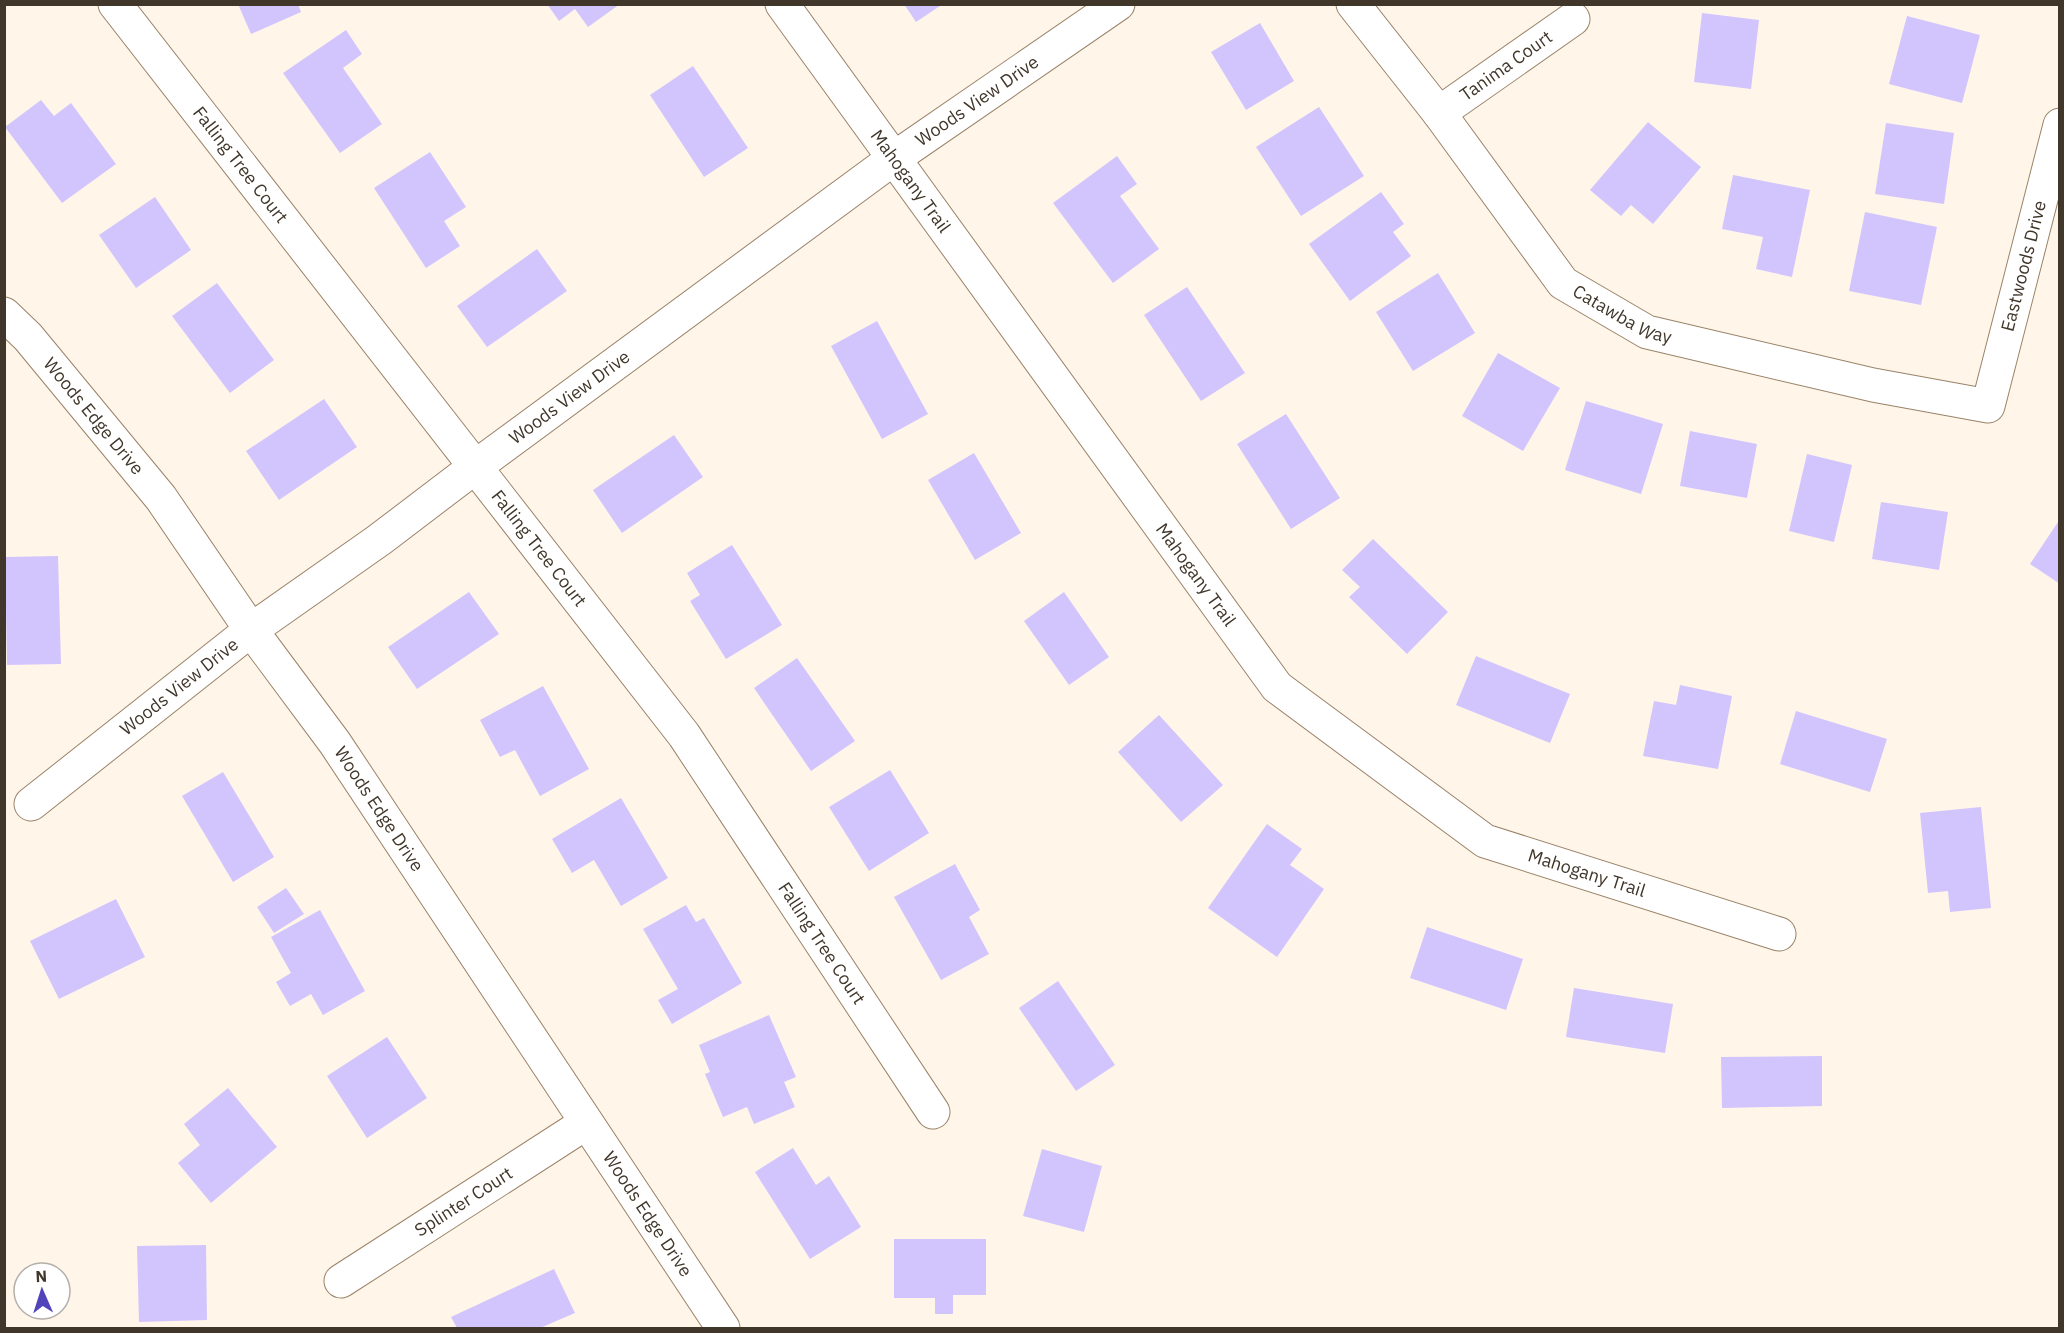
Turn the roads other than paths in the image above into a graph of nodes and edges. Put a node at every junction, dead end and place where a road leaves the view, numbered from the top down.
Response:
1 (115, 4) edge
2 (782, 4) edge
3 (1118, 4) edge
4 (1353, 4) edge
5 (1573, 19) dead end
6 (1439, 112) junction
7 (2060, 125) edge
8 (893, 159) junction
9 (2054, 172) edge
10 (4, 314) edge
11 (1988, 406) joint
12 (475, 467) junction
13 (251, 630) junction
14 (31, 804) dead end
15 (1779, 934) dead end
16 (933, 1112) dead end
17 (586, 1123) junction
18 (340, 1281) dead end
19 (723, 1329) edge

1 - 12 street, Falling Tree Court
2 - 8 street, Mahogany Trail
3 - 8 street, Woods View Drive
4 - 6 street, Catawba Way
5 - 6 street, Tanima Court
6 - 11 street, Catawba Way
7 - 9 street, Eastwoods Drive
8 - 12 street, Woods View Drive
8 - 15 street, Mahogany Trail
9 - 11 street, Eastwoods Drive
10 - 13 street, Woods Edge Drive
12 - 13 street, Woods View Drive
12 - 16 street, Falling Tree Court
13 - 14 street, Woods View Drive
13 - 17 street, Woods Edge Drive
17 - 18 street, Splinter Court
17 - 19 street, Woods Edge Drive

